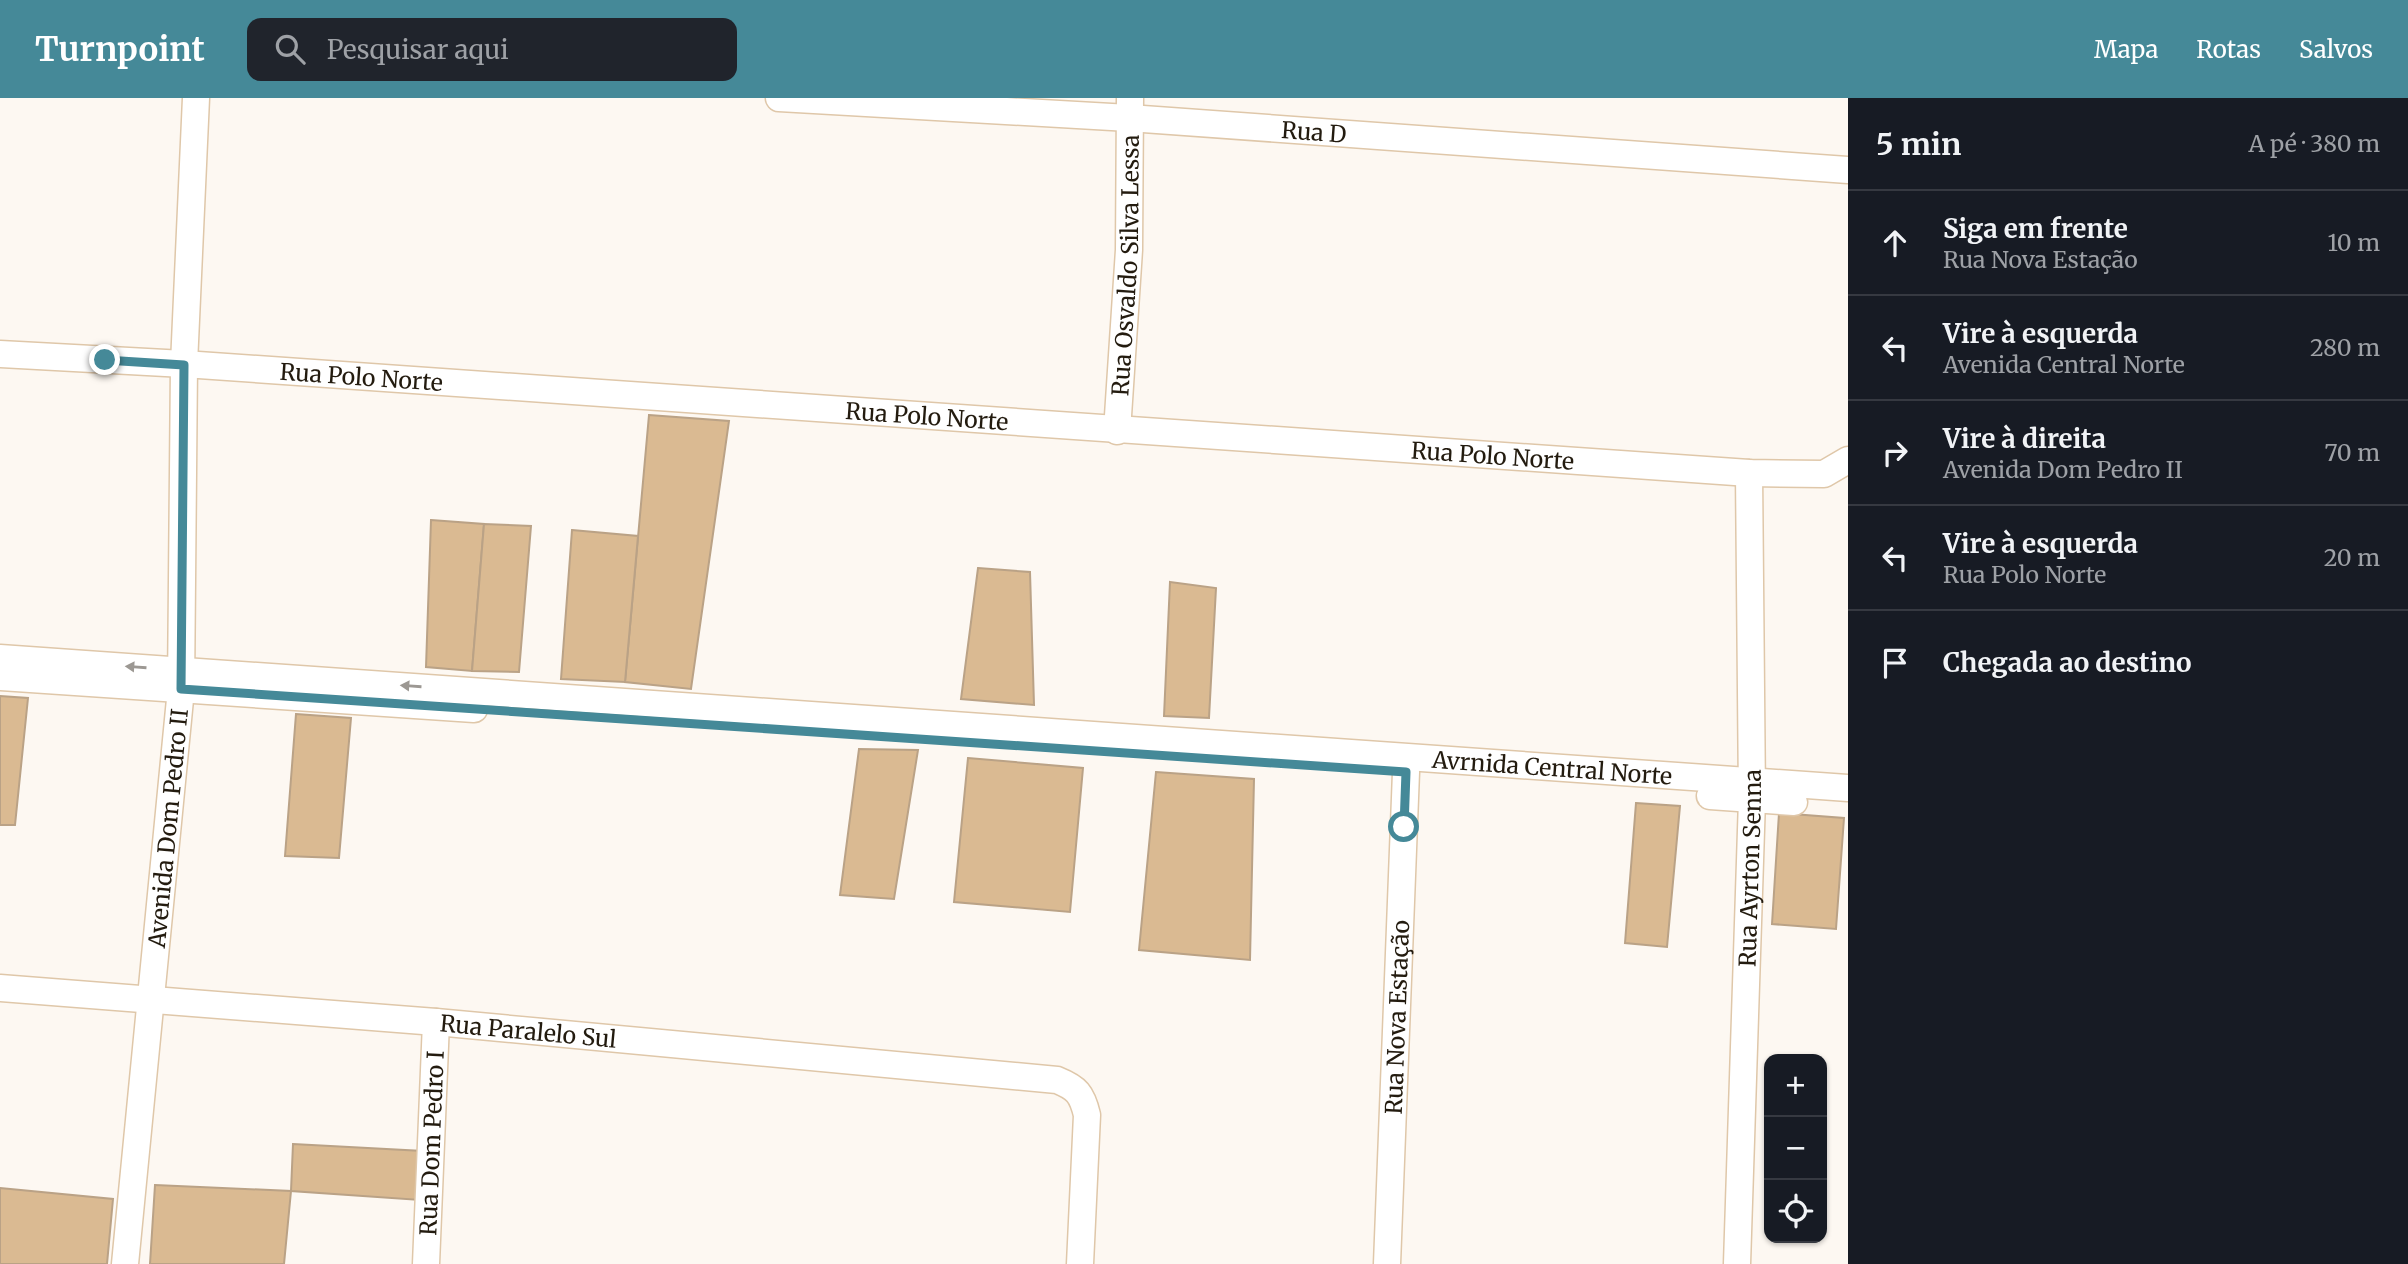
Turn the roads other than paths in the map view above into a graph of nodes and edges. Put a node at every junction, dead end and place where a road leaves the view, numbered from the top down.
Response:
1 (196, 98) edge
2 (779, 98) edge
3 (1129, 108) edge
4 (1848, 170) edge
5 (0, 354) edge
6 (184, 365) junction
7 (1117, 431) junction
8 (1848, 460) edge
9 (1749, 473) junction
10 (0, 657) edge
11 (0, 677) edge
12 (181, 679) junction
13 (1406, 772) junction
14 (1848, 788) edge
15 (1752, 790) junction
16 (1848, 805) edge
17 (0, 988) edge
18 (149, 1002) junction
19 (436, 1022) junction
20 (125, 1264) edge
21 (426, 1264) edge
22 (1080, 1264) edge
23 (1387, 1264) edge
24 (1737, 1264) edge

1 - 6 street, Avenida Dom Pedro II
2 - 3 street, Rua D
3 - 4 street, Rua D
3 - 7 street, Rua Osvaldo Silva Lessa
5 - 6 street, Rua Polo Norte
6 - 7 street, Rua Polo Norte
6 - 12 street, Avenida Dom Pedro II
7 - 9 street, Rua Polo Norte
8 - 9 street, Rua Polo Norte
9 - 15 street, Rua Ayrton Senna
12 -> 10 street, Avrnida Central Norte
11 - 12 street
12 - 13 street
15 -> 12 street, Avrnida Central Norte
12 - 18 street, Avenida Dom Pedro II
13 - 15 street
13 - 23 street, Rua Nova Estação
14 - 15 street, Avrnida Central Norte
15 - 16 street
15 - 24 street, Rua Ayrton Senna
17 - 18 street, Rua Paralelo Sul
18 - 19 street, Rua Paralelo Sul
18 - 20 street, Avenida Dom Pedro II
19 - 21 street, Rua Dom Pedro I
19 - 22 street, Rua Paralelo Sul

